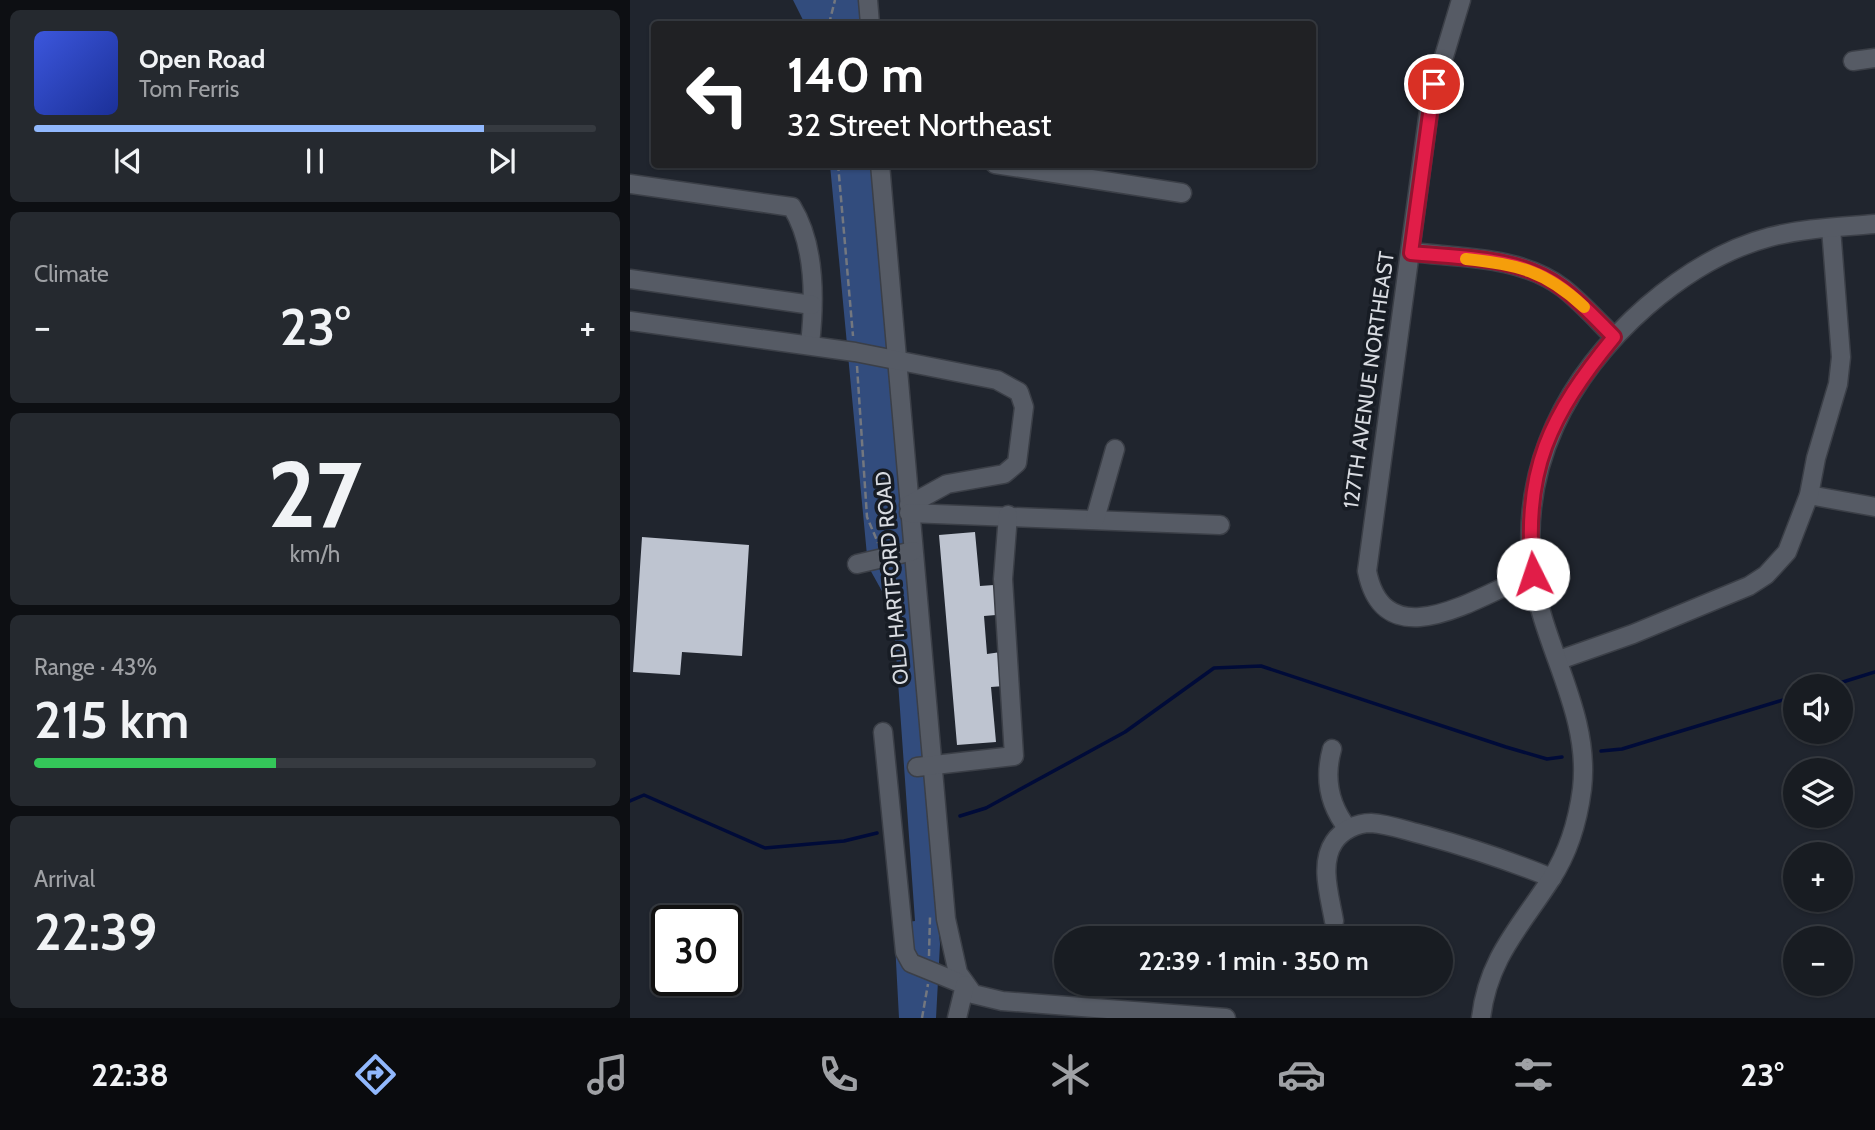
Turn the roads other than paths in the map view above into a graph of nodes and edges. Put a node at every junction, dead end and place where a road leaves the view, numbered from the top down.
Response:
1 (868, 0) edge
2 (1461, 0) edge
3 (870, 21) edge
4 (1875, 58) edge
5 (1853, 61) dead end
6 (880, 168) edge
7 (1021, 168) edge
8 (630, 184) edge
9 (1182, 193) dead end
10 (1875, 224) edge
11 (1831, 228) junction
12 (1411, 253) junction
13 (630, 279) edge
14 (812, 305) junction
15 (630, 321) edge
16 (1614, 337) junction
17 (810, 344) junction
18 (895, 359) junction
19 (1115, 449) dead end
20 (1809, 495) junction
21 (1875, 507) edge
22 (909, 509) junction
23 (1007, 515) junction
24 (1096, 519) junction
25 (1220, 524) dead end
26 (913, 551) junction
27 (857, 564) dead end
28 (1533, 574) junction
29 (1559, 660) junction
30 (883, 732) dead end
31 (1332, 749) dead end
32 (925, 766) junction
33 (1348, 829) junction
34 (1552, 878) junction
35 (1334, 921) dead end
36 (965, 985) junction
37 (1184, 1016) edge
38 (957, 1018) edge
39 (1226, 1018) edge
40 (1481, 1018) edge

1 - 3 street
2 - 12 street, 127TH AVENUE NORTHEAST
4 - 5 street
6 - 18 street, OLD HARTFORD ROAD
7 - 9 street
8 - 14 street
10 - 11 street
11 - 16 street
11 - 20 street
12 - 16 street
12 - 28 street, 127TH AVENUE NORTHEAST
13 - 14 street
14 - 17 street
15 - 17 street
16 - 28 street
17 - 18 street
18 - 22 street, OLD HARTFORD ROAD
18 - 22 street
19 - 24 street
20 - 21 street
20 - 29 street
22 - 23 street
22 - 26 street, OLD HARTFORD ROAD
23 - 24 street
23 - 32 street
24 - 25 street
26 - 27 street
26 - 32 street, OLD HARTFORD ROAD
28 - 29 street
29 - 34 street
30 - 36 street
31 - 33 street
32 - 36 street, OLD HARTFORD ROAD
33 - 34 street
33 - 35 street
34 - 40 street
36 - 37 street
36 - 38 street
37 - 39 street

